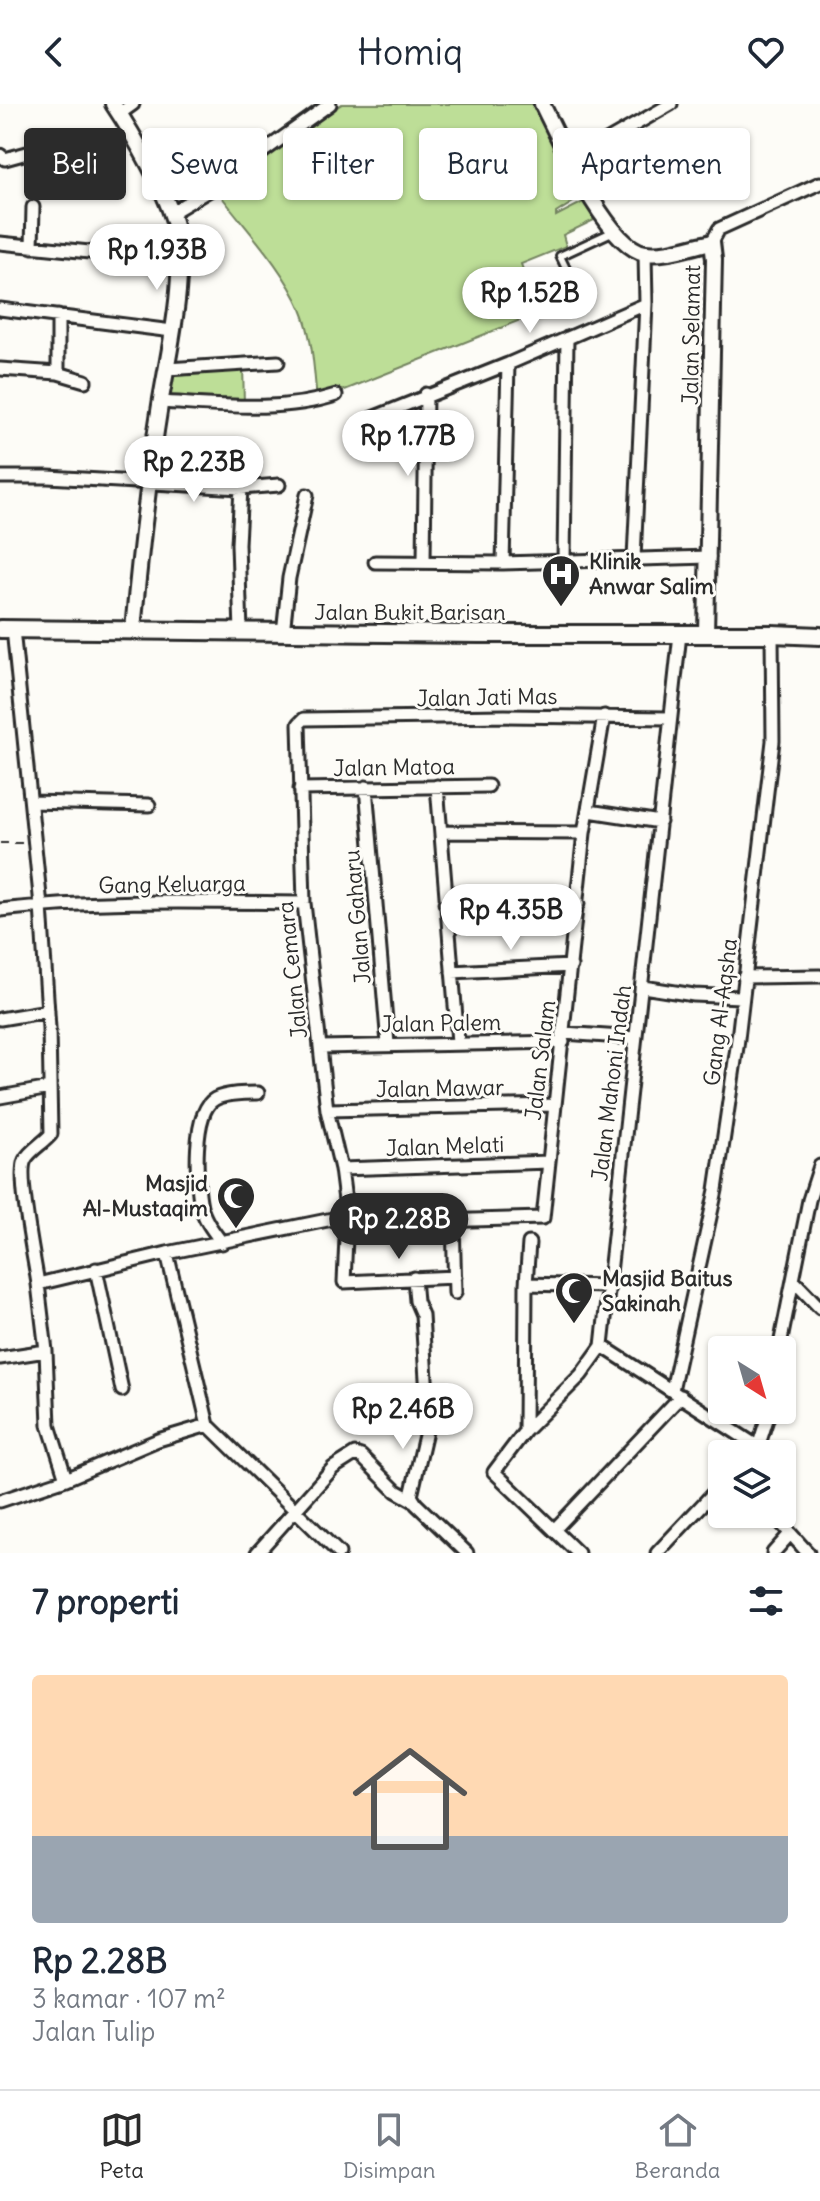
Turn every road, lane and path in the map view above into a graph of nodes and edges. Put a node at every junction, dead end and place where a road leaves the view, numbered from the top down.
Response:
1 (133, 104) edge
2 (330, 104) edge
3 (542, 104) edge
4 (671, 104) edge
5 (116, 109) edge
6 (554, 128) edge
7 (629, 128) edge
8 (24, 154) edge
9 (0, 155) edge
10 (820, 183) edge
11 (594, 200) edge
12 (33, 207) dead end
13 (171, 213) junction
14 (614, 231) junction
15 (712, 242) junction
16 (0, 243) edge
17 (32, 247) junction
18 (645, 253) junction
19 (179, 261) junction
20 (571, 279) dead end
21 (646, 304) junction
22 (0, 309) edge
23 (58, 316) junction
24 (172, 331) junction
25 (567, 338) junction
26 (278, 362) dead end
27 (508, 364) junction
28 (0, 369) edge
29 (167, 369) junction
30 (58, 373) junction
31 (85, 381) dead end
32 (426, 394) junction
33 (336, 395) dead end
34 (160, 402) junction
35 (370, 419) dead end
36 (0, 477) edge
37 (148, 485) junction
38 (279, 485) dead end
39 (241, 488) junction
40 (307, 495) dead end
41 (709, 557) junction
42 (634, 558) junction
43 (564, 561) junction
44 (375, 562) dead end
45 (424, 562) junction
46 (503, 563) junction
47 (6, 629) edge
48 (133, 630) junction
49 (241, 632) junction
50 (283, 633) junction
51 (706, 633) junction
52 (680, 634) junction
53 (772, 634) junction
54 (820, 636) edge
55 (604, 716) junction
56 (670, 718) junction
57 (304, 719) joint
58 (437, 786) junction
59 (488, 786) dead end
60 (366, 787) junction
61 (300, 789) junction
62 (31, 802) junction
63 (149, 805) dead end
64 (589, 811) junction
65 (660, 822) junction
66 (443, 832) junction
67 (584, 833) junction
68 (0, 843) edge
69 (33, 843) junction
70 (304, 903) junction
71 (445, 903) junction
72 (578, 904) junction
73 (41, 906) junction
74 (0, 910) edge
75 (571, 966) junction
76 (452, 972) junction
77 (820, 976) edge
78 (744, 977) junction
79 (643, 987) junction
80 (741, 997) junction
81 (48, 1011) junction
82 (0, 1019) edge
83 (563, 1038) junction
84 (635, 1038) junction
85 (458, 1042) junction
86 (388, 1044) junction
87 (321, 1047) junction
88 (50, 1088) junction
89 (258, 1093) dead end
90 (0, 1097) edge
91 (555, 1105) junction
92 (327, 1110) junction
93 (549, 1162) junction
94 (820, 1166) edge
95 (341, 1169) junction
96 (347, 1216) junction
97 (453, 1220) junction
98 (222, 1243) junction
99 (529, 1243) dead end
100 (167, 1253) junction
101 (96, 1269) junction
102 (455, 1277) junction
103 (414, 1278) junction
104 (793, 1280) junction
105 (38, 1284) junction
106 (526, 1284) junction
107 (607, 1286) junction
108 (455, 1293) dead end
109 (820, 1308) edge
110 (782, 1336) edge
111 (602, 1346) junction
112 (46, 1351) junction
113 (0, 1358) edge
114 (122, 1390) dead end
115 (677, 1393) junction
116 (208, 1425) junction
117 (525, 1431) junction
118 (740, 1440) edge
119 (66, 1479) junction
120 (708, 1499) edge
121 (412, 1500) junction
122 (0, 1501) edge
123 (294, 1510) junction
124 (785, 1528) edge
125 (554, 1530) junction
126 (790, 1534) junction
127 (257, 1553) edge
128 (339, 1553) edge
129 (467, 1553) edge
130 (578, 1553) edge
131 (657, 1553) edge
132 (773, 1553) edge
133 (808, 1553) edge

1 - 5 street
2 - 13 street
3 - 6 street
4 - 7 street
5 - 13 street
8 - 9 street
10 - 15 street
11 - 14 street
12 - 17 street
13 - 19 street
14 - 18 street
14 - 20 lane
15 - 18 street, Jalan Selamat
15 - 41 street, Jalan Selamat
16 - 17 street
17 - 19 street
18 - 21 street
19 - 24 street
21 - 25 street
21 - 42 street
22 - 23 street
23 - 24 street
23 - 30 street
24 - 29 street
25 - 27 street
25 - 43 street
26 - 29 street
27 - 32 street
27 - 46 street
28 - 30 street
29 - 34 street
30 - 31 street
32 - 35 street
32 - 45 street
33 - 34 street
34 - 37 street
36 - 37 street
37 - 39 street
37 - 48 street
38 - 39 street
39 - 49 street
40 - 50 street
41 - 42 street
41 - 51 street, Jalan Selamat
42 - 43 street
43 - 46 street
44 - 45 street
45 - 46 street
47 - 48 main road, Jalan Bukit Barisan
47 - 62 street
48 - 49 main road, Jalan Bukit Barisan
49 - 50 main road, Jalan Bukit Barisan
50 - 52 main road, Jalan Bukit Barisan
51 - 52 main road, Jalan Bukit Barisan
51 - 53 main road, Jalan Bukit Barisan
52 - 56 street, Jalan Mahoni Indah
53 - 54 main road, Jalan Bukit Barisan
53 - 78 street, Gang Al-Aqsha
55 - 56 street, Jalan Jati Mas
55 - 57 street, Jalan Jati Mas
55 - 64 street, Jalan Salam
56 - 65 street, Jalan Mahoni Indah
57 - 61 street, Jalan Cemara
58 - 59 street, Jalan Matoa
58 - 60 street, Jalan Matoa
58 - 66 street
60 - 61 street, Jalan Matoa
60 - 86 street, Jalan Gaharu
61 - 70 street, Jalan Cemara
62 - 63 street
62 - 69 street
64 - 65 street
64 - 67 street, Jalan Salam
65 - 79 street, Jalan Mahoni Indah
66 - 67 street
66 - 71 street
67 - 72 street, Jalan Salam
68 - 69 path
69 - 73 street
70 - 73 street, Gang Keluarga
70 - 87 street, Jalan Cemara
71 - 72 street
71 - 76 street
72 - 75 street, Jalan Salam
73 - 74 street, Gang Keluarga
73 - 81 street
75 - 76 street
75 - 83 street, Jalan Salam
76 - 85 street
77 - 78 street
78 - 80 street, Gang Al-Aqsha
79 - 80 street
79 - 84 street, Jalan Mahoni Indah
80 - 115 street, Gang Al-Aqsha
81 - 82 street
81 - 88 street
83 - 84 street, Jalan Palem
83 - 85 street, Jalan Palem
83 - 91 street, Jalan Salam
84 - 107 street, Jalan Mahoni Indah
85 - 86 street, Jalan Palem
86 - 87 street, Jalan Palem
87 - 92 street, Jalan Cemara
88 - 90 street
88 - 105 street
89 - 98 street
91 - 92 street, Jalan Mawar
91 - 93 street, Jalan Salam
92 - 95 street, Jalan Cemara
93 - 95 street, Jalan Melati
93 - 97 street, Jalan Salam
94 - 104 street
95 - 96 street, Jalan Cemara
96 - 97 street
96 - 98 street
96 - 103 street, Jalan Cemara
97 - 102 street
98 - 100 street
99 - 106 street
100 - 101 street
100 - 116 street
101 - 105 street
101 - 114 street
102 - 103 street
102 - 108 street
103 - 121 street
104 - 109 street
104 - 110 street
105 - 112 street
106 - 107 street
106 - 117 street
107 - 111 street, Jalan Mahoni Indah
111 - 115 street
111 - 117 street
112 - 113 street
112 - 119 street
115 - 118 street
115 - 125 street
116 - 119 street
116 - 123 street
117 - 125 street
119 - 122 street
120 - 131 street
121 - 123 street
121 - 129 street
123 - 127 street
123 - 128 street
124 - 126 street
125 - 130 street
126 - 132 street
126 - 133 street

